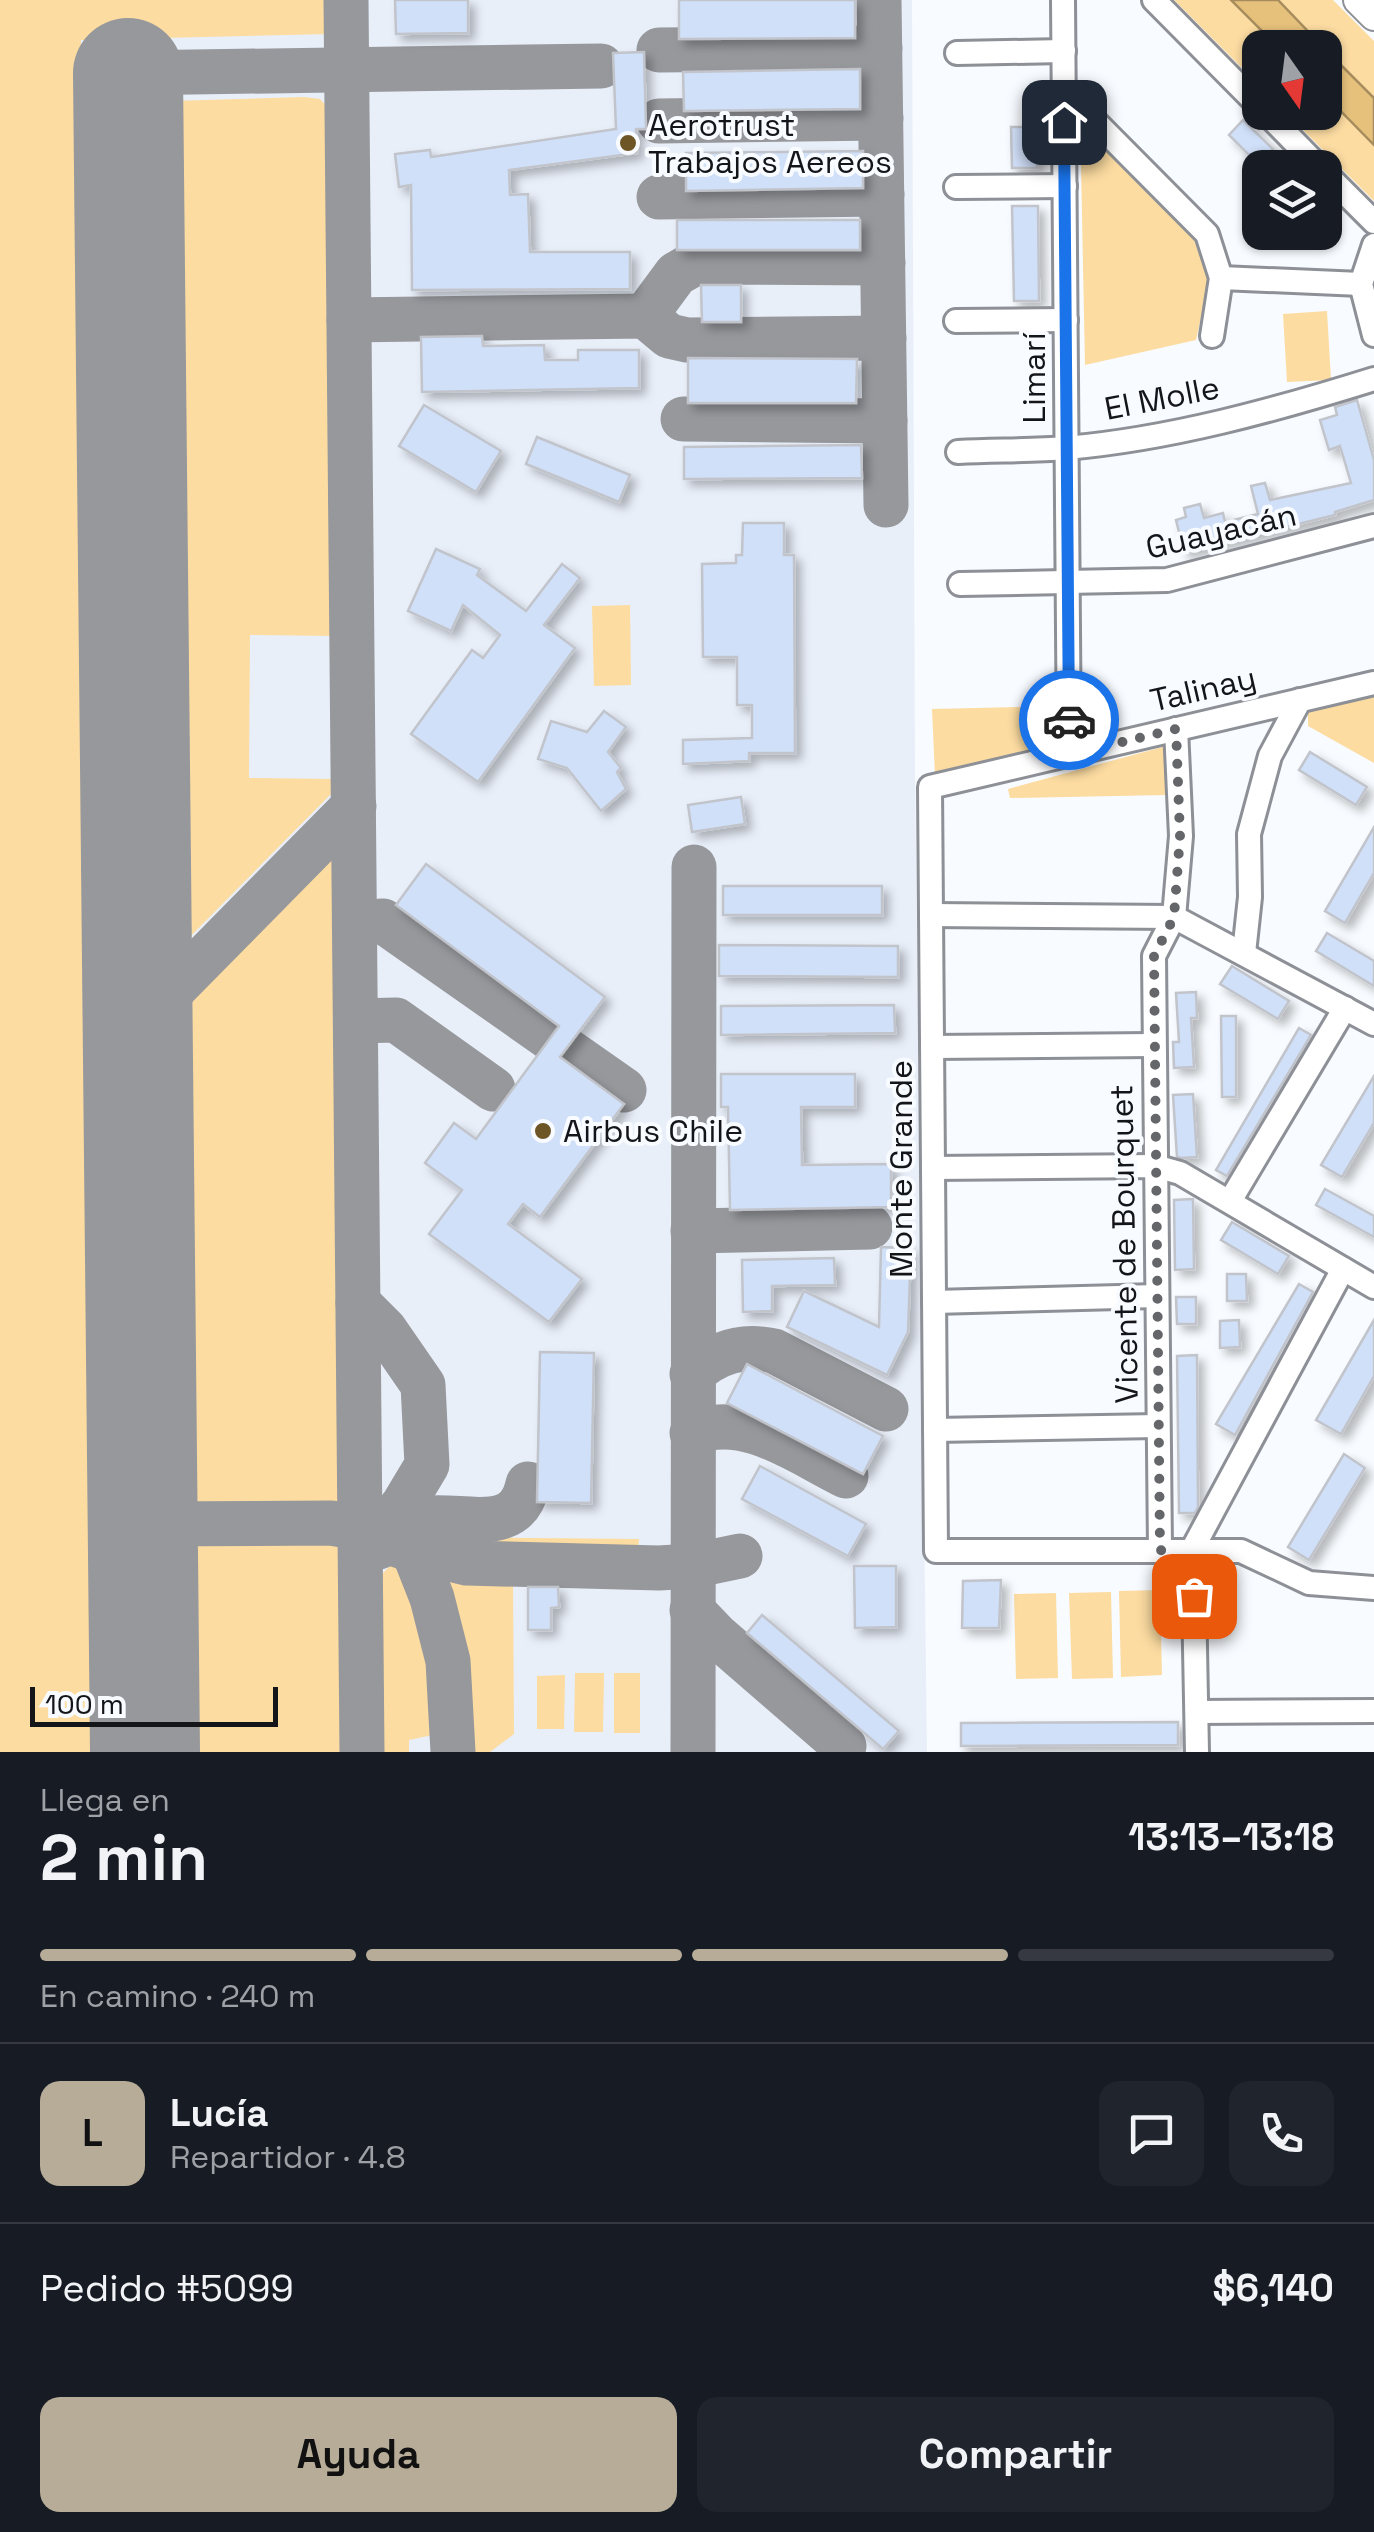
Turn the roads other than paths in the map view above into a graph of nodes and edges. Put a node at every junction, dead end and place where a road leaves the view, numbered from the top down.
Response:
1 (1063, 0) edge
2 (1154, 0) edge
3 (1358, 0) edge
4 (1374, 16) edge
5 (1064, 51) junction
6 (957, 53) dead end
7 (1242, 89) edge
8 (1064, 90) junction
9 (1283, 130) edge
10 (1302, 150) edge
11 (1065, 186) junction
12 (956, 187) dead end
13 (1342, 190) edge
14 (1374, 222) edge
15 (1374, 245) edge
16 (1221, 278) junction
17 (1361, 284) junction
18 (1066, 320) junction
19 (956, 321) dead end
20 (1374, 335) edge
21 (1212, 336) dead end
22 (1374, 379) edge
23 (1067, 448) junction
24 (958, 452) dead end
25 (1374, 526) edge
26 (1068, 583) junction
27 (960, 584) dead end
28 (1374, 683) edge
29 (1300, 700) junction
30 (1176, 729) junction
31 (1069, 755) junction
32 (930, 787) joint
33 (931, 915) junction
34 (1174, 917) junction
35 (1244, 953) junction
36 (1345, 1008) junction
37 (1374, 1024) edge
38 (1154, 1045) junction
39 (932, 1047) junction
40 (1155, 1166) junction
41 (933, 1168) junction
42 (1230, 1201) junction
43 (1344, 1269) junction
44 (1374, 1287) edge
45 (1157, 1296) junction
46 (934, 1302) junction
47 (1158, 1426) junction
48 (935, 1430) junction
49 (1160, 1549) junction
50 (1192, 1550) junction
51 (1374, 1588) edge
52 (1374, 1711) edge
53 (1197, 1712) junction
54 (1197, 1752) edge

1 - 5 street, Limarí
2 - 7 street
3 - 4 main road
5 - 6 street
5 - 8 street, Limarí
8 - 11 street, Limarí
8 - 16 street
9 - 10 street
11 - 12 street
11 - 18 street, Limarí
13 - 14 street
15 - 17 street
16 - 17 street
16 - 21 street
17 - 20 street
18 - 19 street
18 - 23 street, Limarí
22 - 23 street, El Molle
23 - 24 street, El Molle
23 - 26 street, Limarí
25 - 26 street, Guayacán
26 - 27 street, Guayacán
26 - 31 street, Limarí
28 - 29 street, Talinay
29 - 30 street, Talinay
29 - 35 street
30 - 31 street, Talinay
30 - 34 street, Vicente de Bourquet
31 - 32 street, Talinay
32 - 33 street, Monte Grande
33 - 34 street
33 - 39 street, Monte Grande
34 - 35 street
34 - 38 street, Vicente de Bourquet
35 - 36 street
36 - 37 street
36 - 42 street
38 - 39 street
38 - 40 street, Vicente de Bourquet
39 - 41 street, Monte Grande
40 - 41 street
40 - 42 street
40 - 45 street, Vicente de Bourquet
41 - 46 street, Monte Grande
42 - 43 street
43 - 44 street
43 - 50 street
45 - 46 street
45 - 47 street, Vicente de Bourquet
46 - 48 street, Monte Grande
47 - 48 street
47 - 49 street, Vicente de Bourquet
48 - 49 street, Monte Grande
49 - 50 street
49 - 53 street
50 - 51 street
52 - 53 street
53 - 54 street

